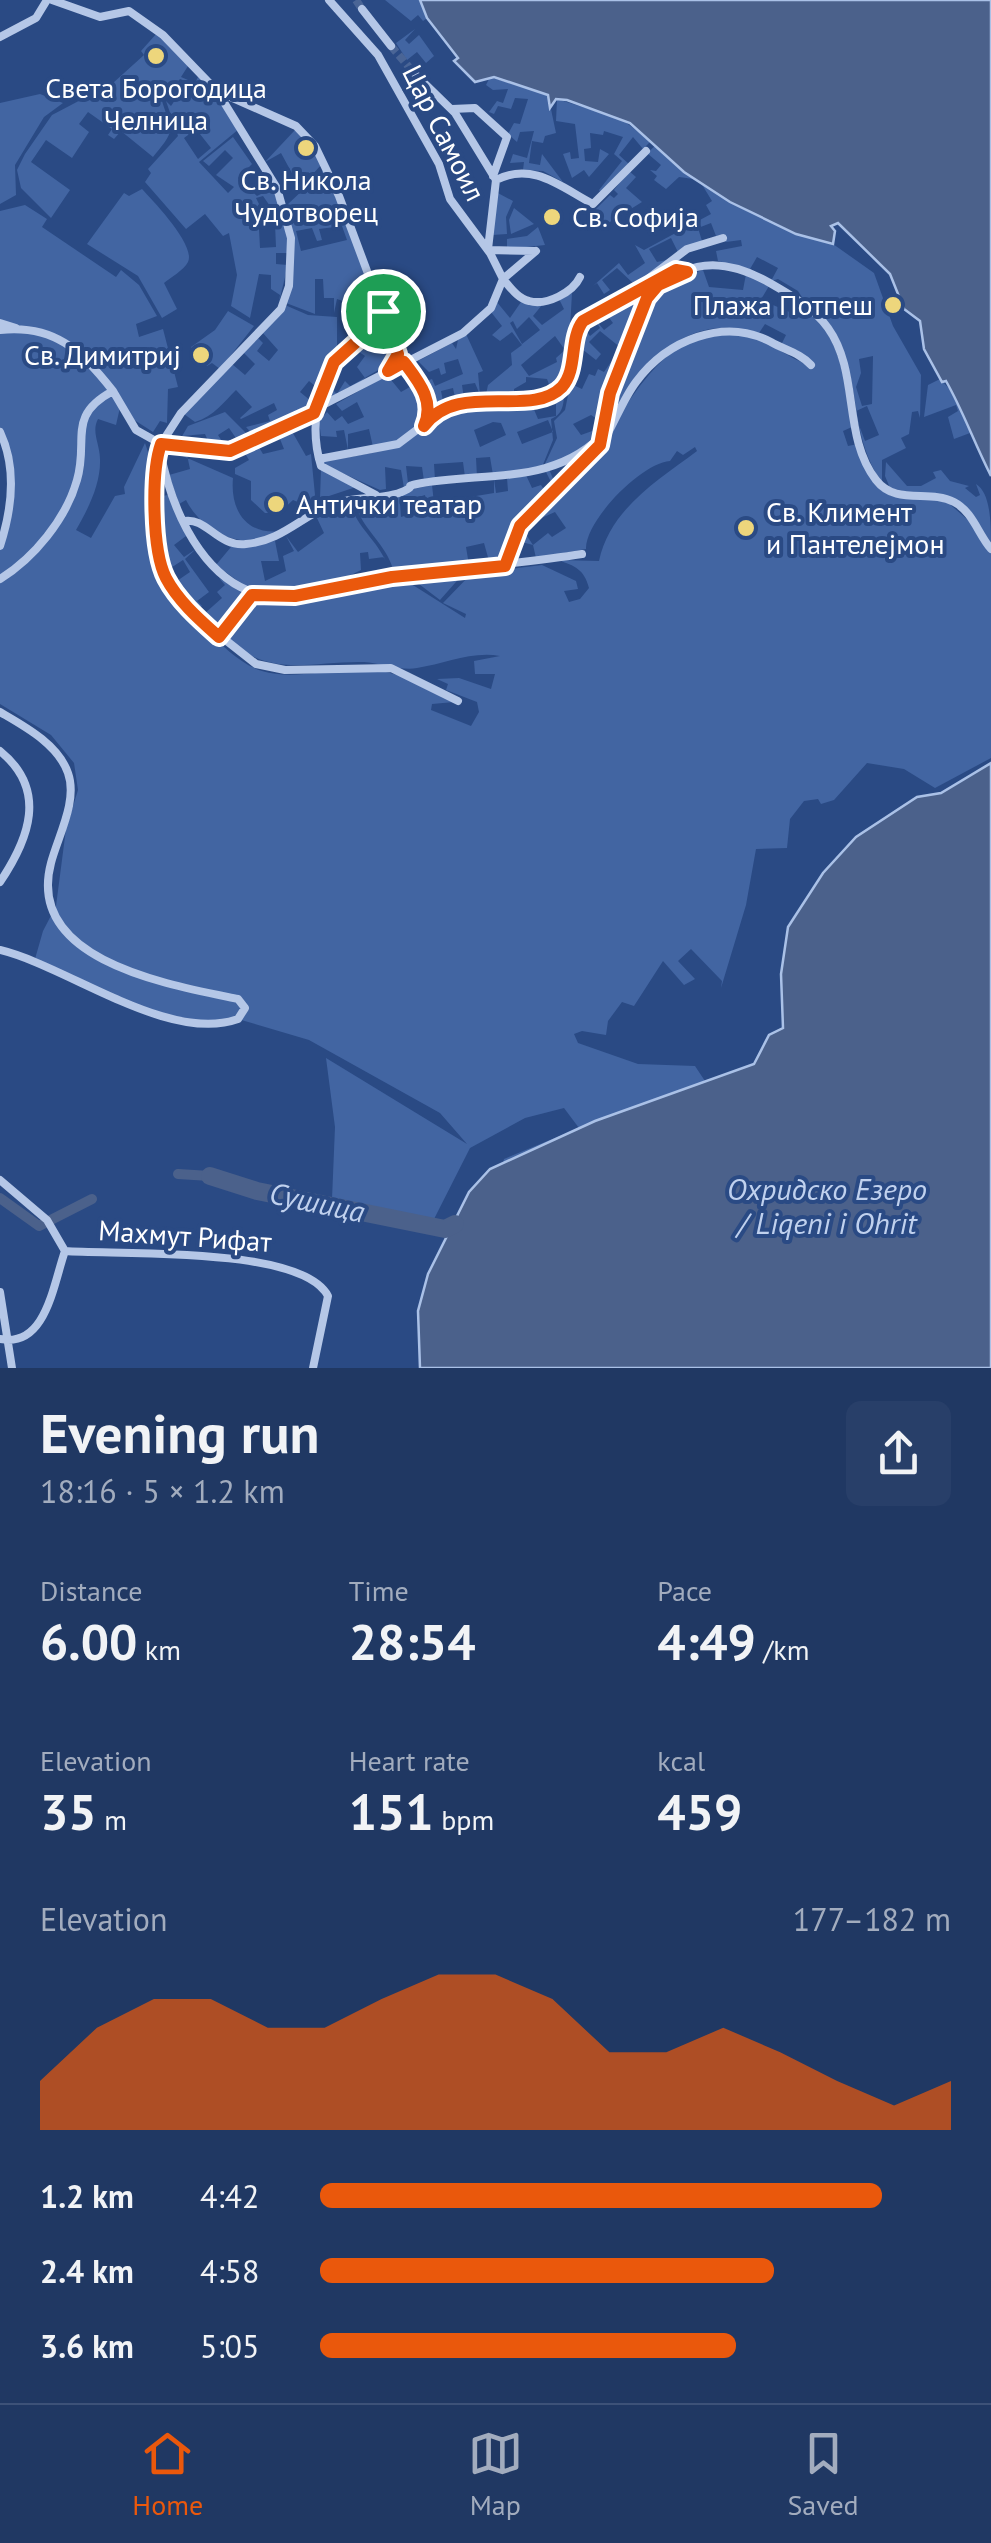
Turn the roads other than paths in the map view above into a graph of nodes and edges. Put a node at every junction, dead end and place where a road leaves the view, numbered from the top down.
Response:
1 (49, 0) edge
2 (328, 0) edge
3 (362, 9) dead end
4 (0, 37) edge
5 (392, 46) tunnel mouth
6 (414, 73) tunnel mouth
7 (217, 91) junction
8 (452, 109) junction
9 (646, 151) dead end
10 (494, 178) junction
11 (722, 238) dead end
12 (488, 250) junction
13 (687, 272) junction
14 (580, 277) dead end
15 (502, 280) junction
16 (642, 286) junction
17 (383, 311) junction
18 (0, 327) edge
19 (404, 362) junction
20 (811, 365) dead end
21 (388, 371) junction
22 (113, 391) junction
23 (314, 413) junction
24 (424, 426) junction
25 (606, 431) junction
26 (0, 432) edge
27 (160, 445) junction
28 (319, 458) junction
29 (376, 494) junction
30 (184, 521) junction
31 (0, 546) edge
32 (991, 550) edge
33 (582, 554) dead end
34 (505, 566) junction
35 (0, 580) edge
36 (252, 595) junction
37 (219, 637) junction
38 (458, 701) dead end
39 (0, 712) edge
40 (0, 751) edge
41 (0, 882) edge
42 (0, 950) edge
43 (0, 1180) edge
44 (65, 1252) junction
45 (0, 1292) edge
46 (5, 1340) edge
47 (12, 1368) edge
48 (313, 1368) edge

1 - 4 street
1 - 7 street
2 - 12 street, Цар Самоил
3 - 5 street
6 - 8 street
7 - 17 street
7 - 27 street
8 - 10 street
8 - 10 street
9 - 10 street
10 - 12 street
11 - 16 street
12 - 15 street, Цар Самоил
12 - 15 street
13 - 16 street
13 - 25 street
13 - 32 street
14 - 15 street
15 - 19 street
16 - 24 street
17 - 21 street
17 - 23 street
18 - 22 street
19 - 21 street
19 - 24 street
20 - 25 street
21 - 23 street
22 - 27 street
22 - 35 street
23 - 27 street
23 - 28 street
24 - 28 street
25 - 29 street
25 - 34 street
26 - 31 street
27 - 30 street
27 - 37 street
28 - 29 street
29 - 30 street
30 - 36 street
33 - 34 street
34 - 36 street
36 - 37 street
37 - 38 street
39 - 42 street
40 - 41 street
43 - 44 street
44 - 46 street, Махмут Рифат
44 - 48 street, Махмут Рифат
45 - 46 street
46 - 47 street

